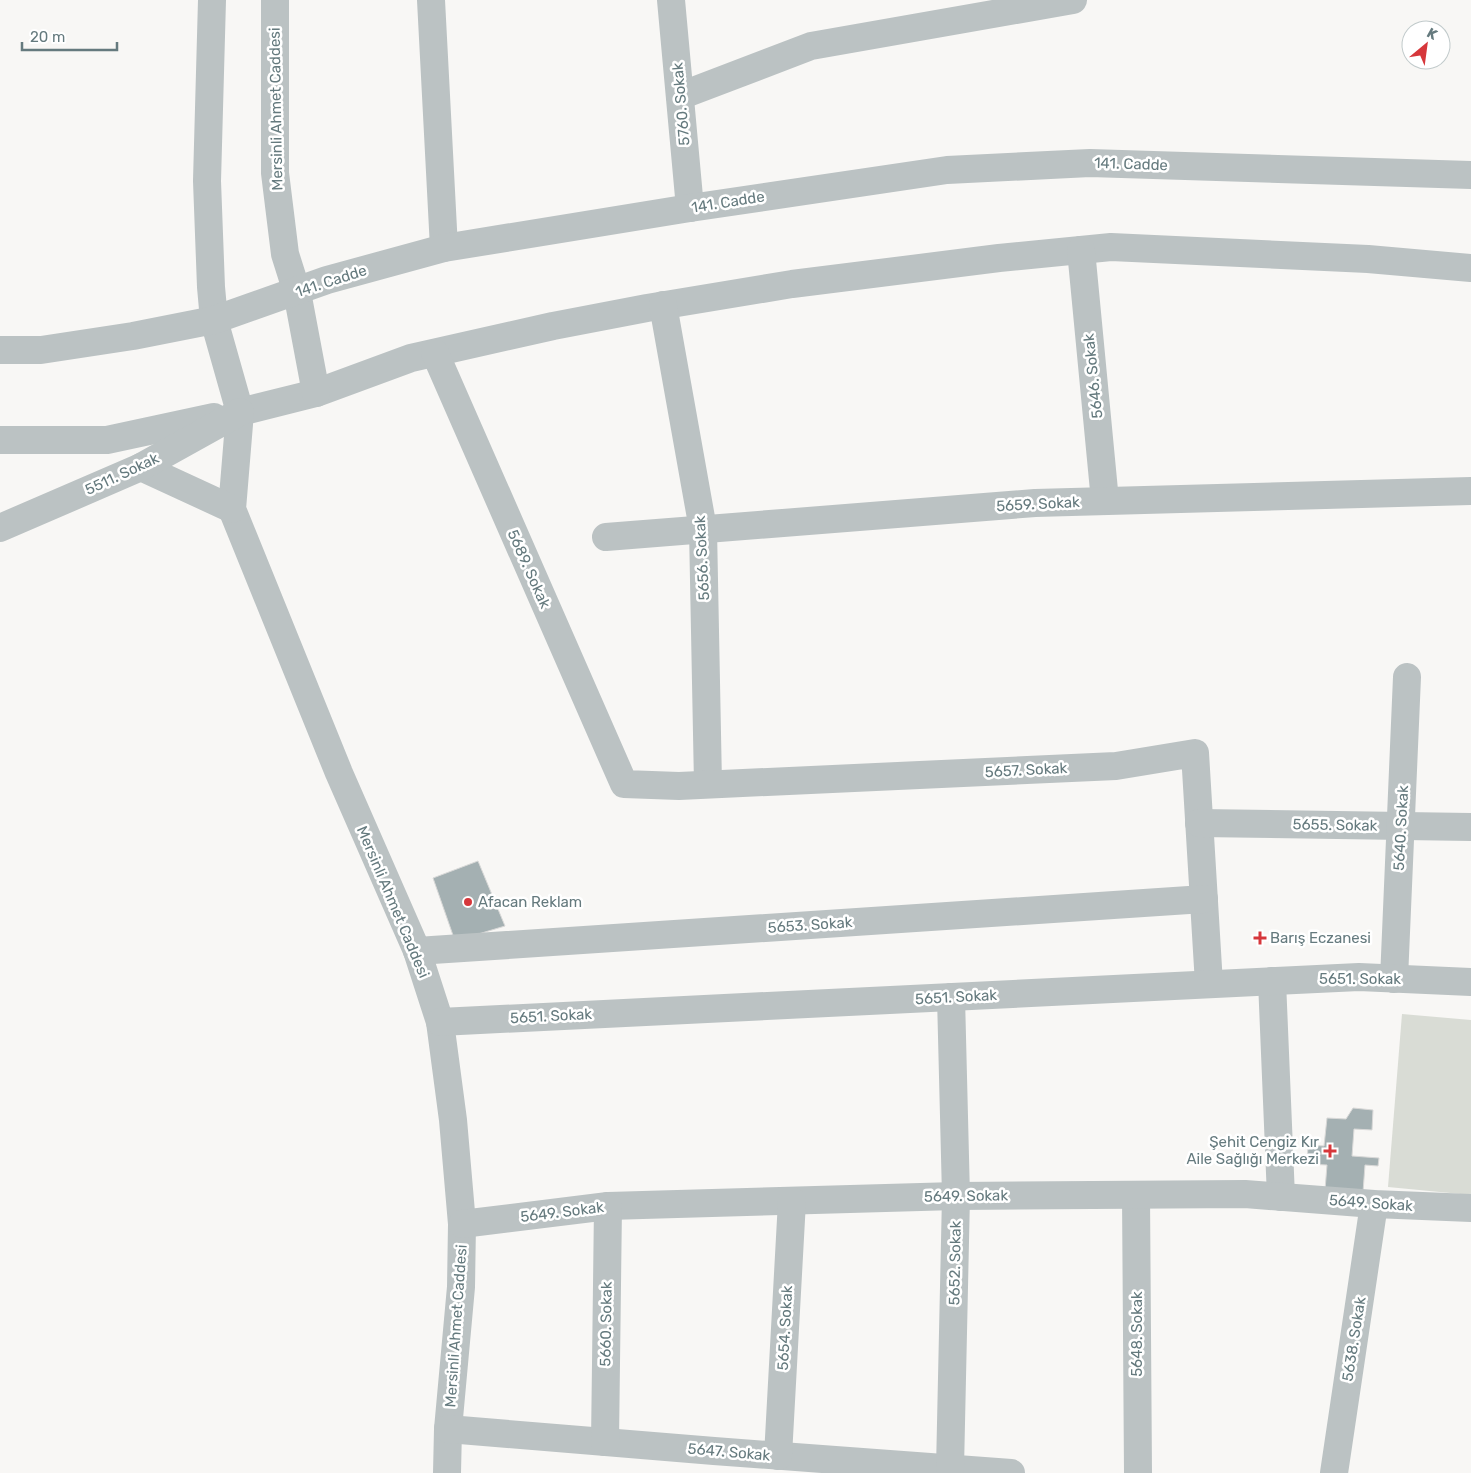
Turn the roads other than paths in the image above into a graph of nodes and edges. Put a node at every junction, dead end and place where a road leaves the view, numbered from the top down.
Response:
1 (212, 0) edge
2 (274, 0) edge
3 (431, 0) edge
4 (671, 0) edge
5 (1073, 0) edge
6 (680, 96) junction
7 (1471, 175) edge
8 (690, 208) junction
9 (444, 248) junction
10 (1081, 250) junction
11 (1471, 268) edge
12 (297, 292) junction
13 (663, 305) junction
14 (214, 320) junction
15 (0, 350) edge
16 (435, 353) junction
17 (316, 393) junction
18 (240, 412) junction
19 (0, 440) edge
20 (141, 467) junction
21 (1471, 491) edge
22 (1105, 501) junction
23 (232, 508) junction
24 (0, 528) edge
25 (703, 529) junction
26 (606, 537) dead end
27 (1407, 677) dead end
28 (624, 784) joint
29 (708, 784) junction
30 (1200, 823) junction
31 (1401, 826) junction
32 (1471, 827) edge
33 (1204, 900) junction
34 (417, 951) junction
35 (1394, 978) junction
36 (1272, 981) junction
37 (1471, 982) edge
38 (1209, 984) junction
39 (951, 997) junction
40 (440, 1022) junction
41 (1136, 1195) junction
42 (956, 1196) junction
43 (1281, 1197) junction
44 (792, 1201) junction
45 (1374, 1204) junction
46 (608, 1206) junction
47 (1471, 1208) edge
48 (462, 1224) junction
49 (448, 1429) junction
50 (605, 1442) junction
51 (778, 1456) junction
52 (817, 1466) edge
53 (950, 1469) junction
54 (448, 1473) edge
55 (1011, 1473) edge
56 (1138, 1473) edge
57 (1334, 1473) edge

1 - 14 street
2 - 12 street, Mersinli Ahmet Caddesi
3 - 9 street
4 - 6 street, 5760. Sokak
5 - 6 street
6 - 8 street, 5760. Sokak
7 - 8 street, 141. Cadde
8 - 9 street, 141. Cadde
9 - 12 street, 141. Cadde
10 - 11 street
10 - 13 street
10 - 22 street, 5646. Sokak
12 - 14 street, 141. Cadde
12 - 17 street, Mersinli Ahmet Caddesi
13 - 16 street
13 - 25 street, 5656. Sokak
14 - 15 street, 141. Cadde
14 - 18 street
16 - 17 street
16 - 28 street, 5689. Sokak
17 - 18 street
18 - 19 street
18 - 20 street, 5511. Sokak
18 - 23 street, Mersinli Ahmet Caddesi
20 - 23 street
20 - 24 street, 5511. Sokak
21 - 22 street, 5659. Sokak
22 - 25 street, 5659. Sokak
23 - 34 street, Mersinli Ahmet Caddesi
25 - 26 street, 5659. Sokak
25 - 29 street, 5656. Sokak
27 - 31 street, 5640. Sokak
28 - 29 street, 5657. Sokak
29 - 30 street, 5657. Sokak
30 - 31 street, 5655. Sokak
30 - 33 street, 5657. Sokak
31 - 32 street, 5655. Sokak
31 - 35 street, 5640. Sokak
33 - 34 street, 5653. Sokak
33 - 38 street, 5657. Sokak
34 - 40 street, Mersinli Ahmet Caddesi
35 - 36 street, 5651. Sokak
35 - 37 street, 5651. Sokak
36 - 38 street, 5651. Sokak
36 - 43 street
38 - 39 street, 5651. Sokak
39 - 40 street, 5651. Sokak
39 - 42 street, 5652. Sokak
40 - 48 street, Mersinli Ahmet Caddesi
41 - 42 street, 5649. Sokak
41 - 43 street, 5649. Sokak
41 - 56 street, 5648. Sokak
42 - 44 street, 5649. Sokak
42 - 53 street, 5652. Sokak
43 - 45 street, 5649. Sokak
44 - 46 street, 5649. Sokak
44 - 51 street, 5654. Sokak
45 - 47 street, 5649. Sokak
45 - 57 street, 5638. Sokak
46 - 48 street, 5649. Sokak
46 - 50 street, 5660. Sokak
48 - 49 street, Mersinli Ahmet Caddesi
49 - 50 street, 5647. Sokak
49 - 54 street, Mersinli Ahmet Caddesi
50 - 51 street, 5647. Sokak
51 - 52 street, 5647. Sokak
52 - 53 street, 5647. Sokak
53 - 55 street, 5647. Sokak

